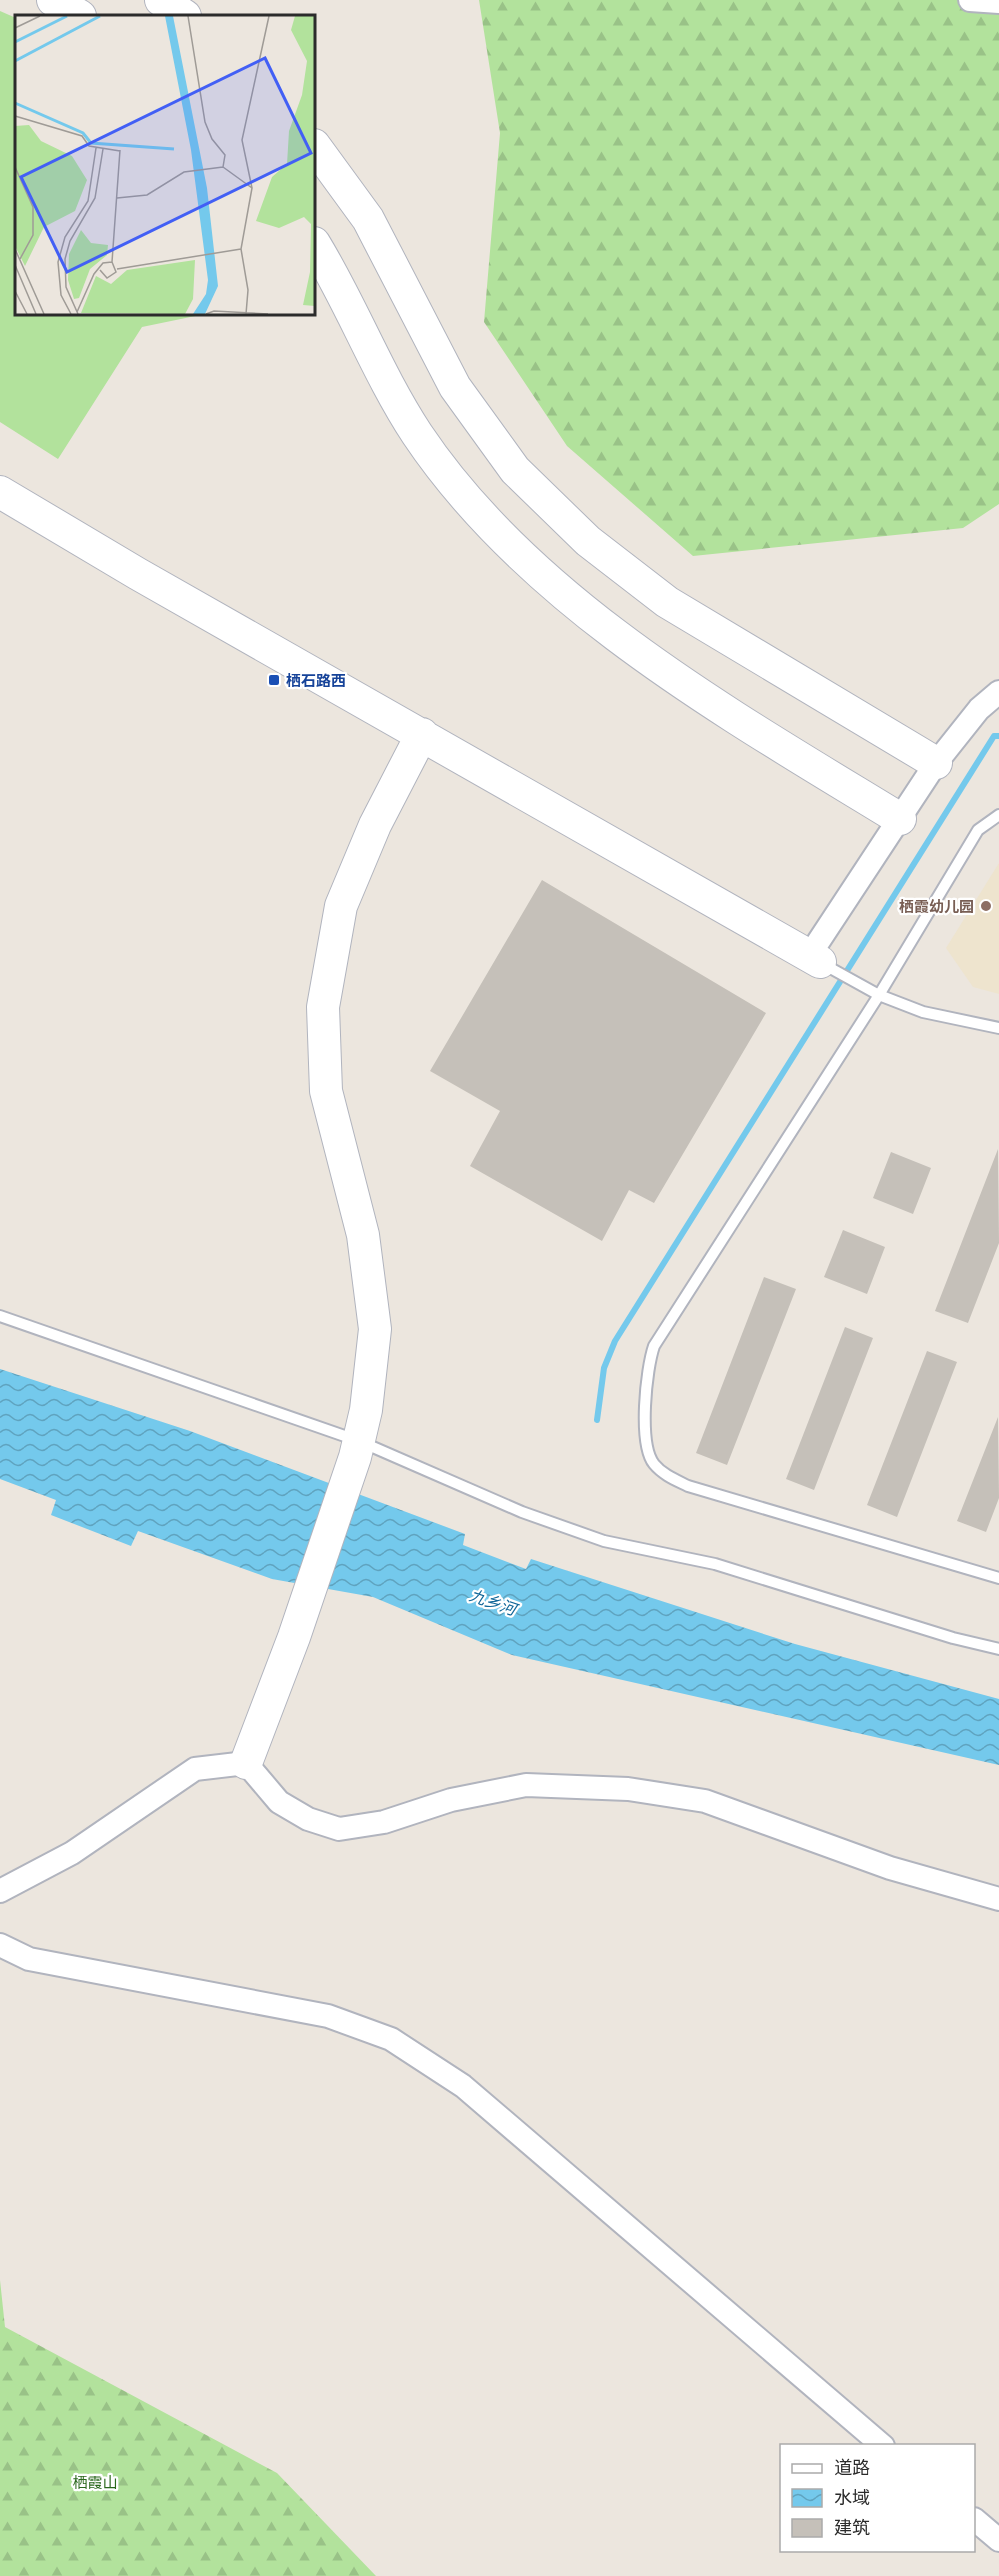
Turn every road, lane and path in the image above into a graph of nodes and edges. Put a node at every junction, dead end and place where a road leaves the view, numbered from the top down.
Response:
1 (53, 0) edge
2 (161, 0) edge
3 (970, 0) edge
4 (999, 2) edge
5 (78, 15) edge
6 (184, 15) edge
7 (315, 146) edge
8 (315, 245) edge
9 (0, 492) edge
10 (999, 692) edge
11 (422, 734) junction
12 (936, 763) junction
13 (999, 815) edge
14 (900, 819) junction
15 (814, 959) junction
16 (879, 995) junction
17 (999, 1028) edge
18 (0, 1316) edge
19 (357, 1449) junction
20 (999, 1578) edge
21 (999, 1649) edge
22 (246, 1763) junction
23 (0, 1891) edge
24 (999, 1899) edge
25 (0, 1945) edge
26 (882, 2444) edge
27 (975, 2520) edge
28 (999, 2540) edge

1 - 5 street
2 - 6 street
3 - 4 street
7 - 12 street
8 - 14 street
9 - 11 street
10 - 12 street
11 - 15 street
11 - 19 street
12 - 14 street
13 - 16 lane
14 - 15 street
15 - 16 lane
16 - 17 lane
16 - 20 lane
18 - 19 lane
19 - 21 lane
19 - 22 street
22 - 23 street
22 - 24 street
25 - 26 street
27 - 28 street

